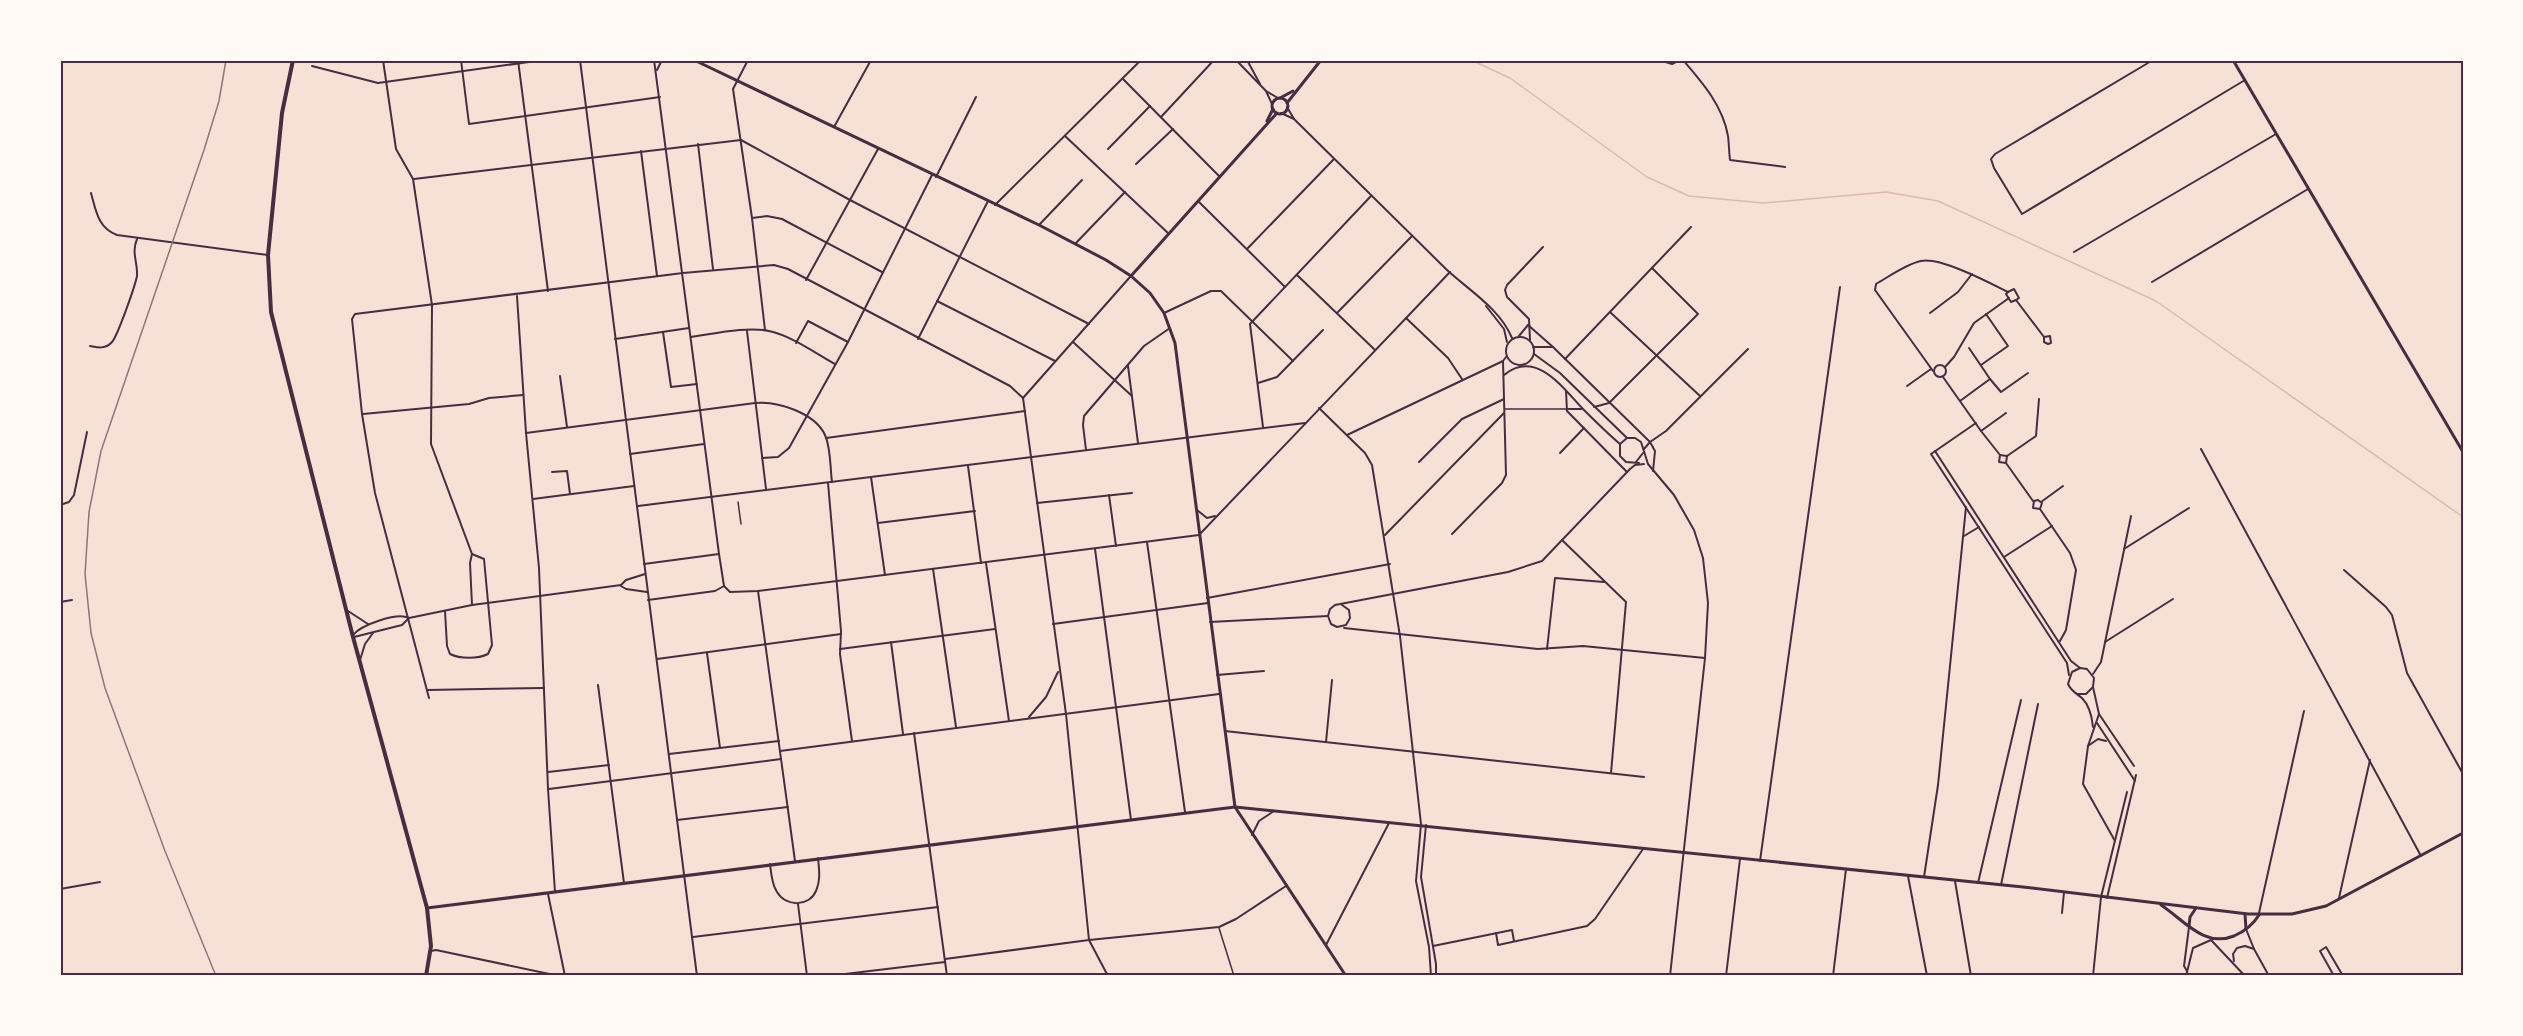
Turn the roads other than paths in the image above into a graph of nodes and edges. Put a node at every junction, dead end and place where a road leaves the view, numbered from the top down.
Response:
1 (293, 60) edge
2 (383, 60) edge
3 (461, 60) edge
4 (543, 60) edge
5 (579, 60) edge
6 (654, 60) edge
7 (662, 60) edge
8 (694, 60) edge
9 (748, 60) edge
10 (871, 60) edge
11 (1141, 60) edge
12 (1214, 60) edge
13 (1236, 60) edge
14 (1247, 60) edge
15 (1321, 60) edge
16 (1659, 60) edge
17 (1681, 60) edge
18 (2153, 60) edge
19 (2233, 60) edge
20 (518, 62) edge
21 (312, 66) dead end
22 (657, 70) junction
23 (462, 71) junction
24 (1123, 78) junction
25 (2245, 80) junction
26 (735, 81) junction
27 (386, 82) junction
28 (1262, 86) junction
29 (1266, 91) junction
30 (1294, 91) junction
31 (660, 97) junction
32 (976, 97) dead end
33 (1279, 98) junction
34 (1287, 105) junction
35 (1150, 106) junction
36 (586, 107) junction
37 (1272, 107) junction
38 (1279, 113) junction
39 (526, 116) junction
40 (1161, 117) junction
41 (1294, 119) junction
42 (1266, 122) junction
43 (834, 127) junction
44 (1173, 129) junction
45 (2276, 134) junction
46 (1065, 136) junction
47 (741, 140) junction
48 (698, 144) junction
49 (667, 148) junction
50 (878, 149) junction
51 (1108, 149) dead end
52 (641, 152) junction
53 (592, 156) junction
54 (1334, 159) junction
55 (532, 164) junction
56 (1136, 164) dead end
57 (1785, 167) dead end
58 (934, 176) junction
59 (1220, 177) junction
60 (412, 179) junction
61 (1082, 180) dead end
62 (2308, 189) junction
63 (1125, 192) junction
64 (91, 193) dead end
65 (1371, 196) junction
66 (850, 200) junction
67 (988, 201) junction
68 (1198, 201) junction
69 (995, 205) junction
70 (752, 218) junction
71 (1039, 225) junction
72 (1691, 227) dead end
73 (905, 229) junction
74 (1169, 234) junction
75 (1412, 236) junction
76 (137, 239) junction
77 (827, 243) junction
78 (1075, 244) junction
79 (1543, 247) dead end
80 (1247, 249) junction
81 (2074, 252) dead end
82 (268, 255) junction
83 (959, 258) junction
84 (757, 265) junction
85 (1652, 268) junction
86 (713, 269) junction
87 (883, 272) junction
88 (1450, 272) junction
89 (682, 273) junction
90 (1972, 274) junction
91 (1297, 275) junction
92 (657, 276) junction
93 (1131, 276) junction
94 (807, 280) junction
95 (2152, 282) dead end
96 (608, 283) junction
97 (1285, 287) junction
98 (1840, 287) dead end
99 (548, 291) junction
100 (2008, 292) junction
101 (517, 295) junction
102 (2009, 298) junction
103 (2016, 300) junction
104 (937, 301) junction
105 (1485, 304) junction
106 (432, 305) junction
107 (864, 311) junction
108 (1610, 312) junction
109 (1164, 313) junction
110 (1930, 313) dead end
111 (1337, 314) junction
112 (1986, 314) junction
113 (1406, 318) junction
114 (1253, 321) junction
115 (1089, 324) junction
116 (1528, 325) junction
117 (690, 328) junction
118 (1170, 328) junction
119 (765, 330) junction
120 (1323, 330) dead end
121 (747, 331) junction
122 (663, 332) junction
123 (1519, 336) junction
124 (691, 337) junction
125 (2044, 337) dead end
126 (1512, 338) junction
127 (615, 339) junction
128 (918, 339) junction
129 (1530, 340) junction
130 (848, 342) junction
131 (1073, 342) junction
132 (796, 343) junction
133 (1507, 344) junction
134 (90, 346) dead end
135 (1533, 347) junction
136 (1553, 347) junction
137 (1969, 348) dead end
138 (1748, 349) dead end
139 (1375, 350) junction
140 (1534, 354) junction
141 (1657, 356) junction
142 (1506, 357) junction
143 (1565, 359) junction
144 (1293, 361) junction
145 (1503, 361) junction
146 (1056, 362) junction
147 (836, 364) junction
148 (1127, 365) junction
149 (1520, 365) junction
150 (1982, 365) junction
151 (1945, 367) junction
152 (1932, 370) junction
153 (2028, 373) dead end
154 (1504, 375) junction
155 (560, 376) dead end
156 (1943, 377) junction
157 (1990, 379) junction
158 (1114, 380) junction
159 (1462, 380) junction
160 (1258, 383) junction
161 (697, 384) junction
162 (1907, 386) dead end
163 (1566, 391) junction
164 (523, 395) junction
165 (1132, 396) junction
166 (1700, 396) junction
167 (1023, 398) junction
168 (1504, 399) junction
169 (2039, 399) dead end
170 (1960, 401) junction
171 (755, 403) junction
172 (1610, 403) junction
173 (1594, 407) junction
174 (430, 408) junction
175 (1319, 408) junction
176 (1567, 409) junction
177 (1583, 409) junction
178 (700, 410) junction
179 (1025, 411) junction
180 (1504, 411) junction
181 (2006, 413) dead end
182 (362, 414) junction
183 (806, 417) junction
184 (625, 420) junction
185 (1305, 423) junction
186 (1976, 423) junction
187 (1263, 427) junction
188 (567, 428) junction
189 (1584, 428) junction
190 (1981, 430) junction
191 (87, 432) dead end
192 (526, 433) junction
193 (1347, 435) junction
194 (1188, 437) junction
195 (826, 438) junction
196 (1627, 438) junction
197 (1650, 442) junction
198 (1138, 443) junction
199 (704, 444) junction
200 (1620, 444) junction
201 (2201, 449) dead end
202 (1086, 450) junction
203 (1643, 451) junction
204 (1935, 451) junction
205 (2463, 452) edge
206 (1560, 453) dead end
207 (630, 454) junction
208 (2000, 455) junction
209 (2007, 456) junction
210 (1031, 457) junction
211 (762, 458) junction
212 (1419, 462) dead end
213 (1629, 462) junction
214 (1634, 462) junction
215 (1644, 464) junction
216 (2006, 464) junction
217 (968, 466) junction
218 (1652, 469) junction
219 (1628, 470) junction
220 (552, 472) dead end
221 (871, 477) junction
222 (830, 482) junction
223 (634, 486) junction
224 (2063, 486) dead end
225 (766, 490) junction
226 (1132, 492) dead end
227 (570, 494) junction
228 (1109, 495) junction
229 (711, 497) junction
230 (533, 499) junction
231 (2034, 501) junction
232 (738, 502) dead end
233 (2041, 502) junction
234 (1037, 503) junction
235 (60, 505) edge
236 (637, 506) junction
237 (1966, 507) junction
238 (2188, 508) dead end
239 (2040, 509) junction
240 (1197, 510) junction
241 (975, 511) junction
242 (1220, 513) junction
243 (2131, 516) dead end
244 (878, 523) junction
245 (741, 524) dead end
246 (2052, 526) junction
247 (1979, 527) junction
248 (1452, 534) dead end
249 (1199, 535) junction
250 (1384, 536) junction
251 (1964, 536) junction
252 (1562, 540) junction
253 (1147, 542) junction
254 (1116, 546) junction
255 (1095, 549) junction
256 (2124, 549) junction
257 (472, 554) junction
258 (718, 554) junction
259 (1044, 555) junction
260 (2005, 557) junction
261 (2001, 560) junction
262 (986, 562) junction
263 (981, 563) junction
264 (644, 564) junction
265 (1390, 564) junction
266 (933, 569) junction
267 (2343, 570) dead end
268 (645, 574) junction
269 (885, 575) junction
270 (837, 581) junction
271 (1606, 582) junction
272 (621, 585) junction
273 (724, 586) junction
274 (758, 591) junction
275 (647, 592) junction
276 (1395, 594) junction
277 (540, 597) junction
278 (1207, 598) junction
279 (2173, 599) dead end
280 (72, 600) dead end
281 (648, 600) junction
282 (60, 602) edge
283 (488, 603) junction
284 (1208, 603) junction
285 (472, 605) junction
286 (1342, 605) junction
287 (445, 610) junction
288 (1156, 610) junction
289 (348, 611) junction
290 (1328, 616) junction
291 (1104, 617) junction
292 (409, 618) junction
293 (1210, 622) junction
294 (368, 624) junction
295 (1053, 624) junction
296 (1339, 628) junction
297 (995, 629) junction
298 (374, 633) junction
299 (841, 634) junction
300 (943, 635) junction
301 (353, 636) junction
302 (1400, 636) junction
303 (891, 642) junction
304 (2059, 642) junction
305 (2104, 642) junction
306 (766, 644) junction
307 (2055, 646) junction
308 (840, 649) junction
309 (1622, 649) junction
310 (1547, 650) junction
311 (707, 652) junction
312 (1705, 658) junction
313 (657, 659) junction
314 (360, 661) junction
315 (2080, 668) junction
316 (1059, 669) junction
317 (1264, 671) dead end
318 (2092, 674) junction
319 (1217, 675) junction
320 (2069, 675) junction
321 (1332, 680) dead end
322 (598, 685) dead end
323 (545, 687) junction
324 (2093, 687) junction
325 (427, 690) junction
326 (1219, 694) junction
327 (2077, 694) junction
328 (429, 698) dead end
329 (2021, 700) dead end
330 (1169, 701) junction
331 (2038, 704) dead end
332 (1116, 707) junction
333 (2304, 711) dead end
334 (1066, 714) junction
335 (2099, 714) junction
336 (1028, 718) junction
337 (1009, 720) junction
338 (2096, 722) junction
339 (956, 727) junction
340 (2093, 727) junction
341 (1225, 731) junction
342 (914, 733) junction
343 (903, 734) junction
344 (779, 741) junction
345 (852, 741) junction
346 (1326, 742) junction
347 (2109, 742) junction
348 (2088, 746) junction
349 (720, 748) junction
350 (780, 751) junction
351 (1413, 751) junction
352 (668, 754) junction
353 (2127, 756) junction
354 (781, 759) junction
355 (2121, 760) junction
356 (2370, 760) junction
357 (609, 765) junction
358 (2134, 766) dead end
359 (548, 772) junction
360 (671, 773) junction
361 (1611, 773) junction
362 (2463, 774) edge
363 (2136, 775) dead end
364 (1644, 777) dead end
365 (2135, 781) junction
366 (611, 782) junction
367 (548, 789) junction
368 (2127, 792) dead end
369 (788, 807) junction
370 (1235, 807) junction
371 (1275, 811) junction
372 (1185, 813) junction
373 (677, 819) junction
374 (1131, 820) junction
375 (1390, 821) junction
376 (1423, 824) junction
377 (1079, 827) junction
378 (2463, 833) edge
379 (1252, 835) junction
380 (2115, 841) junction
381 (928, 844) junction
382 (1644, 847) junction
383 (1683, 851) junction
384 (2421, 856) junction
385 (818, 858) junction
386 (1740, 858) junction
387 (795, 861) junction
388 (1760, 861) junction
389 (770, 864) junction
390 (1846, 870) junction
391 (685, 875) junction
392 (1908, 876) junction
393 (1924, 877) junction
394 (1955, 881) junction
395 (100, 882) dead end
396 (624, 883) junction
397 (1978, 883) junction
398 (2001, 885) junction
399 (1286, 886) junction
400 (60, 889) edge
401 (555, 892) junction
402 (2064, 892) junction
403 (548, 893) junction
404 (2101, 897) junction
405 (2107, 898) junction
406 (2338, 901) junction
407 (798, 903) junction
408 (2159, 904) junction
409 (938, 907) junction
410 (427, 908) junction
411 (2196, 908) junction
412 (2062, 914) dead end
413 (2245, 914) junction
414 (2259, 915) junction
415 (800, 924) junction
416 (1219, 927) junction
417 (2189, 927) junction
418 (2246, 929) junction
419 (1496, 933) junction
420 (693, 937) junction
421 (1089, 940) junction
422 (2211, 940) junction
423 (1515, 941) junction
424 (1326, 945) junction
425 (1431, 946) junction
426 (2254, 950) junction
427 (431, 951) junction
428 (945, 962) junction
429 (2234, 963) junction
430 (2187, 971) junction
431 (426, 976) edge
432 (559, 976) edge
433 (565, 976) edge
434 (697, 976) edge
435 (807, 976) edge
436 (828, 976) edge
437 (947, 976) edge
438 (1108, 976) edge
439 (1234, 976) edge
440 (1346, 976) edge
441 (1431, 976) edge
442 (1436, 976) edge
443 (1670, 976) edge
444 (1726, 976) edge
445 (1833, 976) edge
446 (1927, 976) edge
447 (1971, 976) edge
448 (2093, 976) edge
449 (2186, 976) edge
450 (2245, 976) edge
451 (2269, 976) edge
452 (2334, 976) edge
453 (2343, 976) edge

1 - 82 main road
2 - 27 street
3 - 23 street
4 - 20 street
5 - 36 street
6 - 22 street
7 - 22 street
8 - 26 street
9 - 26 street
10 - 43 street
11 - 24 street
12 - 40 street
13 - 28 street
14 - 28 street
15 - 30 street
16 - 17 street
17 - 57 street
18 - 25 street
19 - 25 street
20 - 23 street
20 - 39 street
21 - 27 street
22 - 31 street
23 - 27 street
23 - 39 street
24 - 35 street
24 - 46 street
25 - 45 street
26 - 43 street
26 - 47 street
27 - 60 street
28 - 29 street
29 - 33 street
29 - 37 street
30 - 33 street
30 - 34 street
31 - 36 street
31 - 49 street
32 - 58 street
33 - 34 street
33 - 37 street
34 - 38 street
34 - 41 street
35 - 40 street
35 - 51 street
36 - 39 street
36 - 53 street
37 - 38 street
37 - 42 street
38 - 41 street
38 - 42 street
39 - 55 street
40 - 44 street
41 - 54 street
42 - 59 street
43 - 50 street
44 - 56 street
44 - 59 street
45 - 62 street
45 - 81 street
46 - 63 street
46 - 69 street
47 - 48 street
47 - 66 street
47 - 70 street
48 - 49 street
48 - 86 street
49 - 52 street
49 - 89 street
50 - 58 street
50 - 66 street
52 - 53 street
52 - 92 street
53 - 55 street
53 - 96 street
54 - 65 street
54 - 80 street
55 - 60 street
55 - 99 street
58 - 67 street
58 - 73 street
59 - 68 street
60 - 106 street
61 - 71 street
62 - 95 street
62 - 205 street
63 - 74 street
63 - 78 street
64 - 76 street
65 - 75 street
65 - 91 street
66 - 73 street
66 - 77 street
67 - 69 street
67 - 83 street
68 - 74 street
68 - 80 street
69 - 71 street
70 - 77 street
70 - 84 street
71 - 78 street
72 - 85 street
73 - 83 street
73 - 87 street
74 - 93 street
75 - 88 street
75 - 111 street
76 - 82 street
76 - 134 street
77 - 87 street
77 - 94 street
78 - 93 street
79 - 116 street
80 - 97 street
82 - 289 main road
83 - 104 street
83 - 115 street
84 - 86 street
84 - 94 street
84 - 119 street
85 - 108 street
85 - 141 street
86 - 89 street
87 - 107 street
88 - 105 street
88 - 113 street
89 - 92 street
89 - 117 street
90 - 100 street
90 - 110 street
90 - 152 street
91 - 97 street
91 - 111 street
92 - 96 street
93 - 109 street
93 - 115 street
94 - 107 street
96 - 99 street
96 - 127 street
97 - 114 street
98 - 388 street
99 - 101 street
100 - 102 street
100 - 103 street
101 - 106 street
101 - 164 street
102 - 103 street
102 - 112 street
103 - 125 street
104 - 128 street
104 - 146 street
105 - 126 street
105 - 133 street
106 - 174 street
106 - 182 street
107 - 128 street
107 - 130 street
108 - 141 street
108 - 143 street
109 - 114 street
109 - 118 street
111 - 139 street
112 - 150 street
112 - 151 street
113 - 139 street
113 - 159 street
114 - 144 street
114 - 160 street
115 - 131 street
116 - 123 street
116 - 129 street
116 - 136 street
117 - 122 street
117 - 124 street
118 - 148 street
118 - 194 street
119 - 121 street
119 - 132 street
120 - 144 street
121 - 124 street
121 - 171 street
122 - 127 street
122 - 161 street
123 - 126 street
123 - 129 street
124 - 161 street
126 - 133 street
127 - 184 street
128 - 167 street
129 - 135 street
130 - 132 street
130 - 147 street
131 - 146 street
131 - 158 street
132 - 147 street
133 - 142 street
135 - 136 street
135 - 140 street
136 - 143 street
137 - 150 street
138 - 166 street
139 - 175 street
140 - 149 street
140 - 173 street
141 - 166 street
141 - 172 street
142 - 145 street
142 - 149 street
143 - 172 street
144 - 160 street
145 - 154 street
145 - 159 street
146 - 167 street
147 - 183 street
148 - 158 street
148 - 165 street
149 - 154 street
149 - 163 street
150 - 157 street
151 - 152 street
151 - 156 street
152 - 156 street
152 - 162 street
153 - 157 street
154 - 168 street
155 - 188 street
156 - 170 street
157 - 170 street
158 - 165 street
158 - 202 street
159 - 193 street
160 - 187 street
161 - 178 street
163 - 176 street
163 - 177 street
164 - 174 street
164 - 192 street
165 - 198 street
166 - 197 street
167 - 179 street
168 - 180 street
168 - 212 street
169 - 209 street
170 - 186 street
171 - 178 street
171 - 183 street
171 - 211 street
172 - 173 street
172 - 197 street
173 - 196 street
174 - 182 street
174 - 257 street
175 - 185 street
175 - 193 street
176 - 177 street
176 - 180 lane
176 - 189 street
177 - 200 street
178 - 184 street
178 - 199 street
179 - 195 street
179 - 210 street
180 - 248 street
180 - 250 street
181 - 190 street
182 - 292 street
183 - 195 street
183 - 211 street
184 - 188 street
184 - 207 street
185 - 187 street
185 - 242 street
186 - 190 street
186 - 204 street
187 - 194 street
188 - 192 street
189 - 206 street
189 - 219 street
190 - 208 street
191 - 235 street
192 - 230 street
193 - 250 street
194 - 198 street
194 - 240 street
195 - 222 street
196 - 200 street
196 - 203 street
197 - 203 street
197 - 218 street
198 - 202 street
199 - 207 street
199 - 229 street
200 - 213 street
201 - 356 street
202 - 210 street
203 - 214 street
203 - 218 street
204 - 237 street
204 - 260 street
207 - 223 street
208 - 209 street
208 - 216 street
209 - 216 street
210 - 217 street
210 - 234 street
211 - 225 street
213 - 214 street
213 - 219 street
214 - 215 street
215 - 218 street
215 - 219 street
216 - 231 street
217 - 221 street
217 - 241 street
218 - 312 street
219 - 252 street
220 - 227 street
221 - 222 street
221 - 244 street
222 - 225 street
222 - 270 street
223 - 227 street
223 - 236 street
224 - 233 street
225 - 229 street
226 - 228 street
227 - 230 street
228 - 234 street
228 - 254 street
229 - 236 street
229 - 258 street
230 - 277 street
231 - 233 street
231 - 239 street
232 - 245 lane
233 - 239 street
234 - 259 street
236 - 264 street
237 - 247 street
237 - 251 street
238 - 256 street
239 - 246 street
240 - 242 street
240 - 249 street
241 - 244 street
241 - 263 street
242 - 249 street
243 - 256 street
244 - 269 street
246 - 260 street
246 - 304 street
247 - 251 street
247 - 261 street
249 - 253 street
249 - 278 street
250 - 265 street
251 - 393 street
252 - 271 street
252 - 276 street
253 - 254 street
253 - 288 street
254 - 255 street
255 - 259 street
255 - 291 street
256 - 305 street
257 - 283 street
257 - 285 street
258 - 264 street
258 - 273 street
259 - 262 street
259 - 295 street
260 - 261 street
260 - 304 street
261 - 307 street
262 - 263 street
262 - 297 street
263 - 266 street
264 - 268 street
265 - 276 street
265 - 278 street
266 - 269 street
266 - 300 street
267 - 362 street
268 - 272 street
268 - 275 street
269 - 270 street
270 - 274 street
270 - 299 street
271 - 309 street
271 - 310 street
272 - 275 street
272 - 277 street
273 - 274 street
273 - 281 street
274 - 306 street
275 - 281 street
276 - 286 street
276 - 302 street
277 - 283 street
277 - 323 street
278 - 284 street
279 - 305 street
280 - 282 street
281 - 313 street
283 - 285 street
283 - 287 street
284 - 288 street
284 - 293 street
285 - 287 street
286 - 290 street
286 - 296 street
287 - 292 street
288 - 291 street
288 - 330 street
289 - 294 street
289 - 301 main road
290 - 293 street
290 - 296 street
291 - 295 street
291 - 332 street
292 - 294 street
292 - 298 street
292 - 325 street
293 - 319 street
294 - 301 street
295 - 316 street
296 - 302 street
297 - 300 street
297 - 337 street
298 - 301 street
298 - 314 street
299 - 306 street
299 - 308 street
300 - 303 street
300 - 339 street
301 - 314 main road
302 - 310 street
302 - 351 street
303 - 308 street
303 - 343 street
304 - 307 street
304 - 315 street
305 - 318 street
306 - 311 street
306 - 344 street
307 - 320 street
308 - 345 street
309 - 310 street
309 - 312 street
309 - 361 street
311 - 313 street
311 - 349 street
312 - 383 street
313 - 352 street
314 - 410 main road
315 - 318 street
315 - 320 street
316 - 334 street
316 - 336 street
317 - 319 street
318 - 324 street
319 - 326 street
320 - 327 street
321 - 346 street
322 - 357 street
323 - 325 street
323 - 359 street
324 - 327 street
324 - 335 street
325 - 328 street
326 - 330 street
326 - 341 street
327 - 340 street
329 - 397 street
330 - 332 street
330 - 372 street
331 - 398 street
332 - 334 street
332 - 374 street
333 - 414 street
334 - 336 street
334 - 377 street
335 - 338 street
335 - 353 street
336 - 337 street
337 - 339 street
338 - 340 street
338 - 347 street
339 - 342 street
340 - 348 street
341 - 346 street
341 - 370 street
342 - 343 street
342 - 381 street
343 - 345 street
344 - 349 street
344 - 350 street
345 - 350 street
346 - 351 street
347 - 348 street
347 - 355 street
348 - 380 street
349 - 352 street
350 - 354 street
351 - 361 street
351 - 376 street
352 - 360 street
353 - 355 street
353 - 358 street
354 - 360 street
354 - 369 street
355 - 365 street
356 - 384 street
356 - 406 street
357 - 359 street
357 - 366 street
359 - 367 street
360 - 366 street
360 - 373 street
361 - 364 street
363 - 365 street
365 - 405 street
366 - 367 street
366 - 396 street
367 - 401 street
368 - 380 street
369 - 373 street
369 - 387 street
370 - 371 street
370 - 372 street
370 - 379 street
371 - 375 street
371 - 379 street
372 - 374 street
373 - 391 street
374 - 377 street
375 - 376 street
375 - 424 street
376 - 382 street
376 - 425 street
377 - 381 street
377 - 421 street
378 - 384 street
379 - 399 street
380 - 404 street
381 - 385 street
381 - 409 street
382 - 383 street
382 - 423 street
383 - 386 street
383 - 443 street
384 - 406 street
385 - 387 street
385 - 407 street
386 - 388 street
386 - 444 street
387 - 389 street
388 - 390 street
389 - 391 street
389 - 407 street
390 - 392 street
390 - 445 street
391 - 396 street
391 - 420 street
392 - 393 street
392 - 446 street
393 - 394 street
394 - 397 street
394 - 447 street
395 - 400 street
396 - 401 street
397 - 398 street
398 - 402 street
399 - 416 street
399 - 424 street
401 - 403 street
402 - 404 street
402 - 412 street
403 - 410 street
403 - 433 street
404 - 405 street
404 - 448 street
405 - 408 street
406 - 414 street
407 - 415 street
408 - 411 street
408 - 417 street
409 - 415 street
409 - 428 street
410 - 427 main road
411 - 413 street
411 - 417 street
413 - 414 street
413 - 418 street
414 - 418 street
415 - 420 street
415 - 435 street
416 - 421 street
416 - 439 lane
417 - 422 street
417 - 430 street
418 - 422 street
418 - 426 street
419 - 423 street
419 - 423 street
419 - 425 street
420 - 434 street
421 - 428 street
421 - 438 street
422 - 429 street
422 - 430 street
424 - 440 street
425 - 441 street
425 - 442 street
426 - 429 street
426 - 451 street
427 - 431 main road
427 - 432 street
428 - 436 street
428 - 437 street
429 - 450 street
430 - 449 street
452 - 453 street

